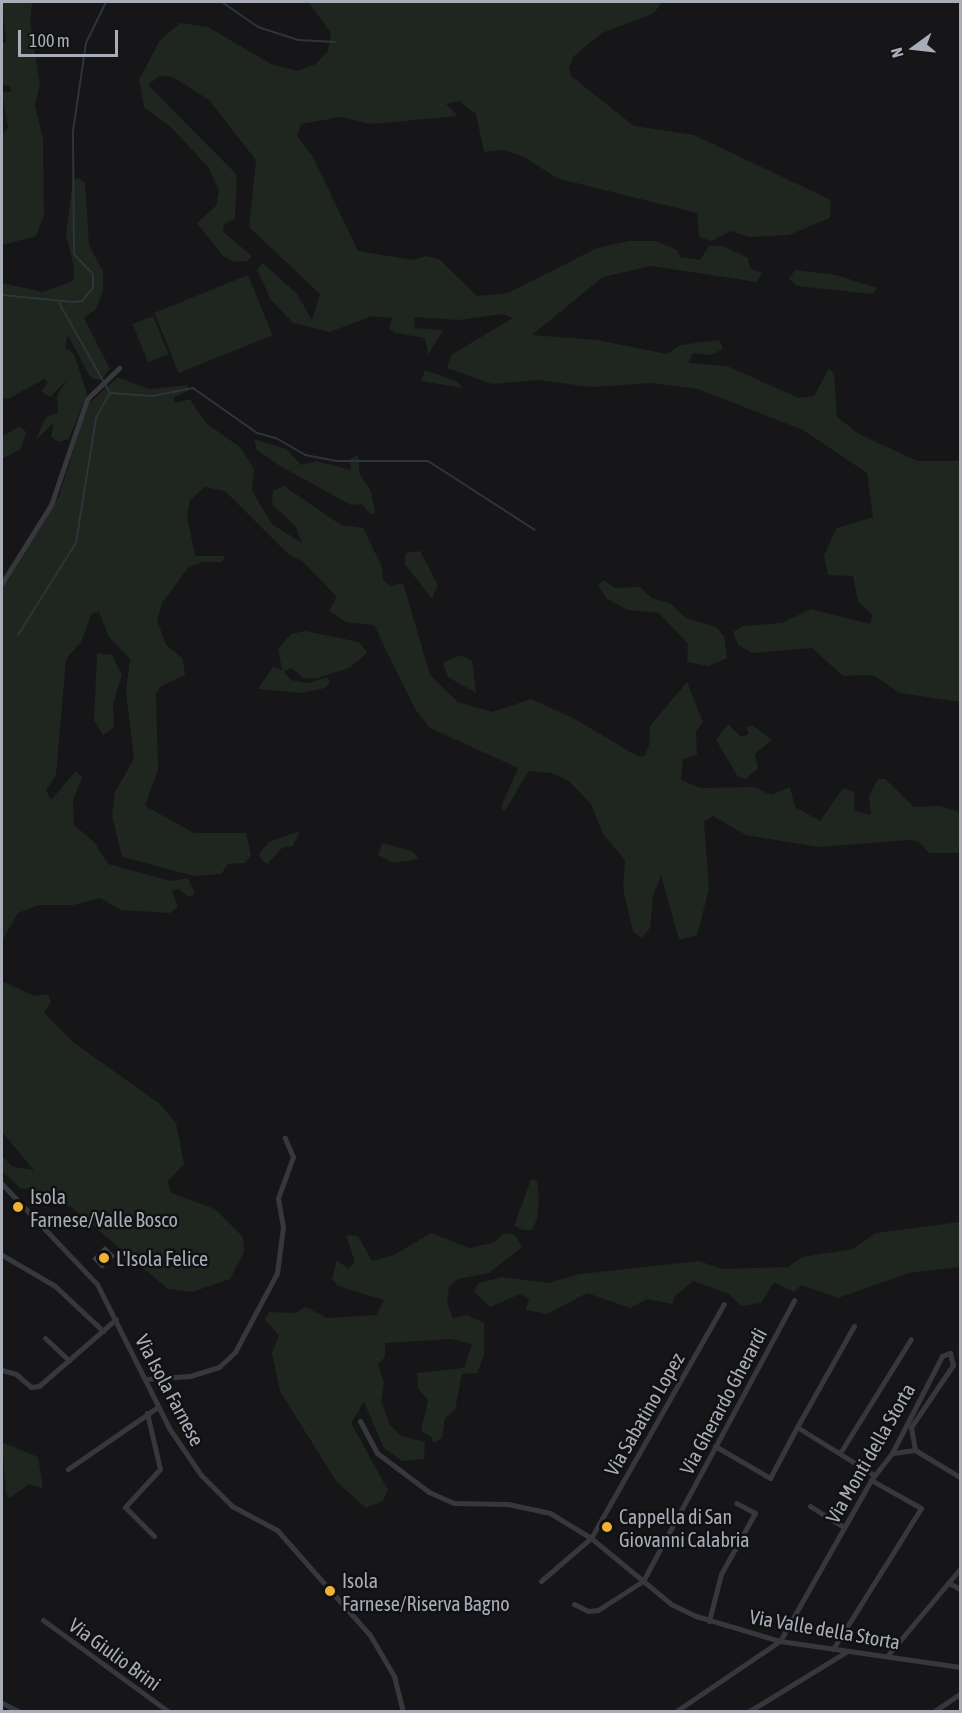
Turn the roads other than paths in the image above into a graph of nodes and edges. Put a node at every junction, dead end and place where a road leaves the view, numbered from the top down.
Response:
1 (119, 368) dead end
2 (2, 583) edge
3 (285, 1138) dead end
4 (2, 1184) edge
5 (2, 1255) edge
6 (794, 1300) dead end
7 (724, 1304) dead end
8 (117, 1319) junction
9 (854, 1326) dead end
10 (103, 1331) junction
11 (45, 1338) dead end
12 (911, 1340) dead end
13 (69, 1360) junction
14 (2, 1370) edge
15 (145, 1379) junction
16 (158, 1407) junction
17 (147, 1413) junction
18 (360, 1421) dead end
19 (797, 1427) junction
20 (715, 1446) junction
21 (915, 1450) junction
22 (840, 1453) junction
23 (892, 1453) junction
24 (68, 1469) dead end
25 (960, 1477) edge
26 (872, 1478) junction
27 (736, 1503) dead end
28 (810, 1506) dead end
29 (844, 1527) junction
30 (154, 1536) dead end
31 (591, 1538) junction
32 (960, 1569) edge
33 (541, 1581) dead end
34 (643, 1581) junction
35 (949, 1582) junction
36 (960, 1589) edge
37 (574, 1604) dead end
38 (43, 1620) dead end
39 (709, 1621) junction
40 (780, 1641) junction
41 (833, 1649) junction
42 (846, 1652) junction
43 (887, 1656) junction
44 (960, 1667) edge
45 (960, 1694) edge
46 (2, 1703) edge
47 (934, 1711) edge
48 (20, 1712) edge
49 (169, 1712) edge
50 (404, 1712) edge
51 (675, 1712) edge
52 (748, 1712) edge

1 - 2 street
3 - 15 street
4 - 8 street, Via Isola Farnese
5 - 10 street
6 - 20 street, Via Gherardo Gherardi
7 - 31 street, Via Sabatino Lopez
8 - 10 street
8 - 15 street, Via Isola Farnese
9 - 19 street
10 - 13 street
11 - 13 street
12 - 22 street
13 - 14 street
15 - 16 street, Via Isola Farnese
16 - 17 street
16 - 50 street, Via Isola Farnese
17 - 24 street
17 - 30 street
18 - 31 street, Via Valle della Storta
19 - 20 street
19 - 22 street
20 - 34 street, Via Gherardo Gherardi
21 - 23 street
21 - 23 street, Via Monti della Storta
21 - 25 street
22 - 26 street
23 - 26 street, Via Monti della Storta
26 - 29 street, Via Monti della Storta
26 - 41 street
27 - 39 street
28 - 29 street
29 - 40 street, Via Monti della Storta
31 - 33 street, Via Sabatino Lopez
31 - 34 street, Via Valle della Storta
32 - 35 street
34 - 37 street
34 - 39 street, Via Valle della Storta
35 - 36 street
35 - 43 street
38 - 49 street, Via Giulio Brini
39 - 40 street, Via Valle della Storta
40 - 41 street, Via Valle della Storta
40 - 51 street
41 - 42 street, Via Valle della Storta
42 - 43 street, Via Valle della Storta
42 - 52 street
43 - 44 street, Via Valle della Storta
45 - 47 street
46 - 48 street

